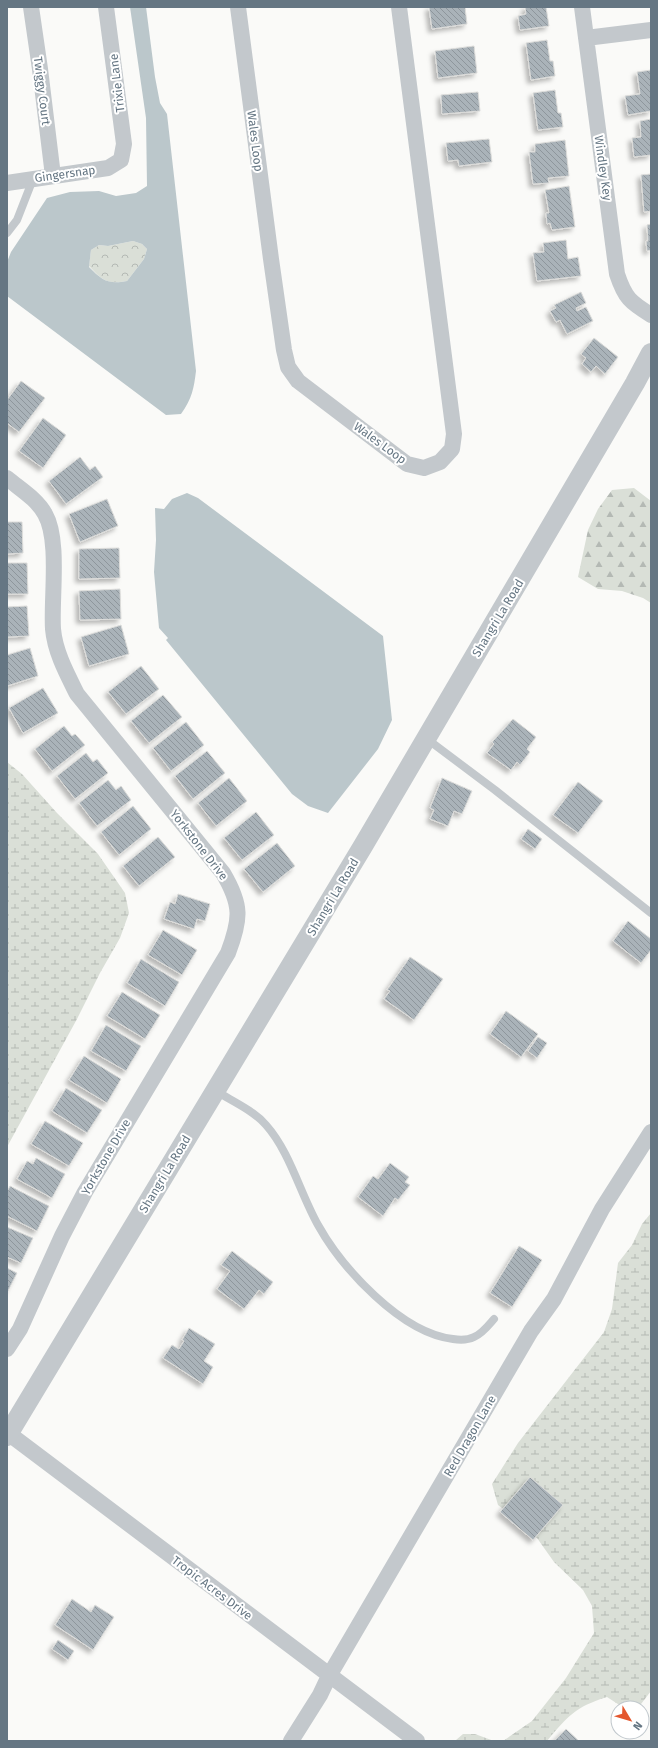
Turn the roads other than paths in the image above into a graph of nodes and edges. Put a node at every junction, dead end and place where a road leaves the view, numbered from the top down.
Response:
1 (31, 7) edge
2 (106, 7) edge
3 (238, 7) edge
4 (399, 7) edge
5 (582, 7) edge
6 (651, 30) edge
7 (586, 38) junction
8 (121, 160) joint
9 (53, 176) junction
10 (33, 179) junction
11 (7, 183) edge
12 (7, 233) edge
13 (651, 315) edge
14 (651, 353) edge
15 (7, 478) edge
16 (427, 739) junction
17 (651, 913) edge
18 (215, 1091) junction
19 (651, 1132) edge
20 (494, 1319) dead end
21 (7, 1349) edge
22 (8, 1435) edge
23 (329, 1676) junction
24 (291, 1741) edge
25 (418, 1741) edge

1 - 9 street, Twiggy Court
2 - 8 street, Trixie Lane
3 - 4 street, Wales Loop
5 - 7 street, Windley Key
6 - 7 street
7 - 13 street, Windley Key
8 - 9 street, Gingersnap
9 - 10 street, Gingersnap
10 - 11 street, Gingersnap
10 - 12 lane
14 - 16 street, Shangri La Road
15 - 21 street, Yorkstone Drive
16 - 17 lane
16 - 18 street, Shangri La Road
18 - 20 lane
18 - 22 street, Shangri La Road
19 - 23 street, Red Dragon Lane
22 - 23 street, Tropic Acres Drive
23 - 24 street, Red Dragon Lane
23 - 25 street, Tropic Acres Drive

